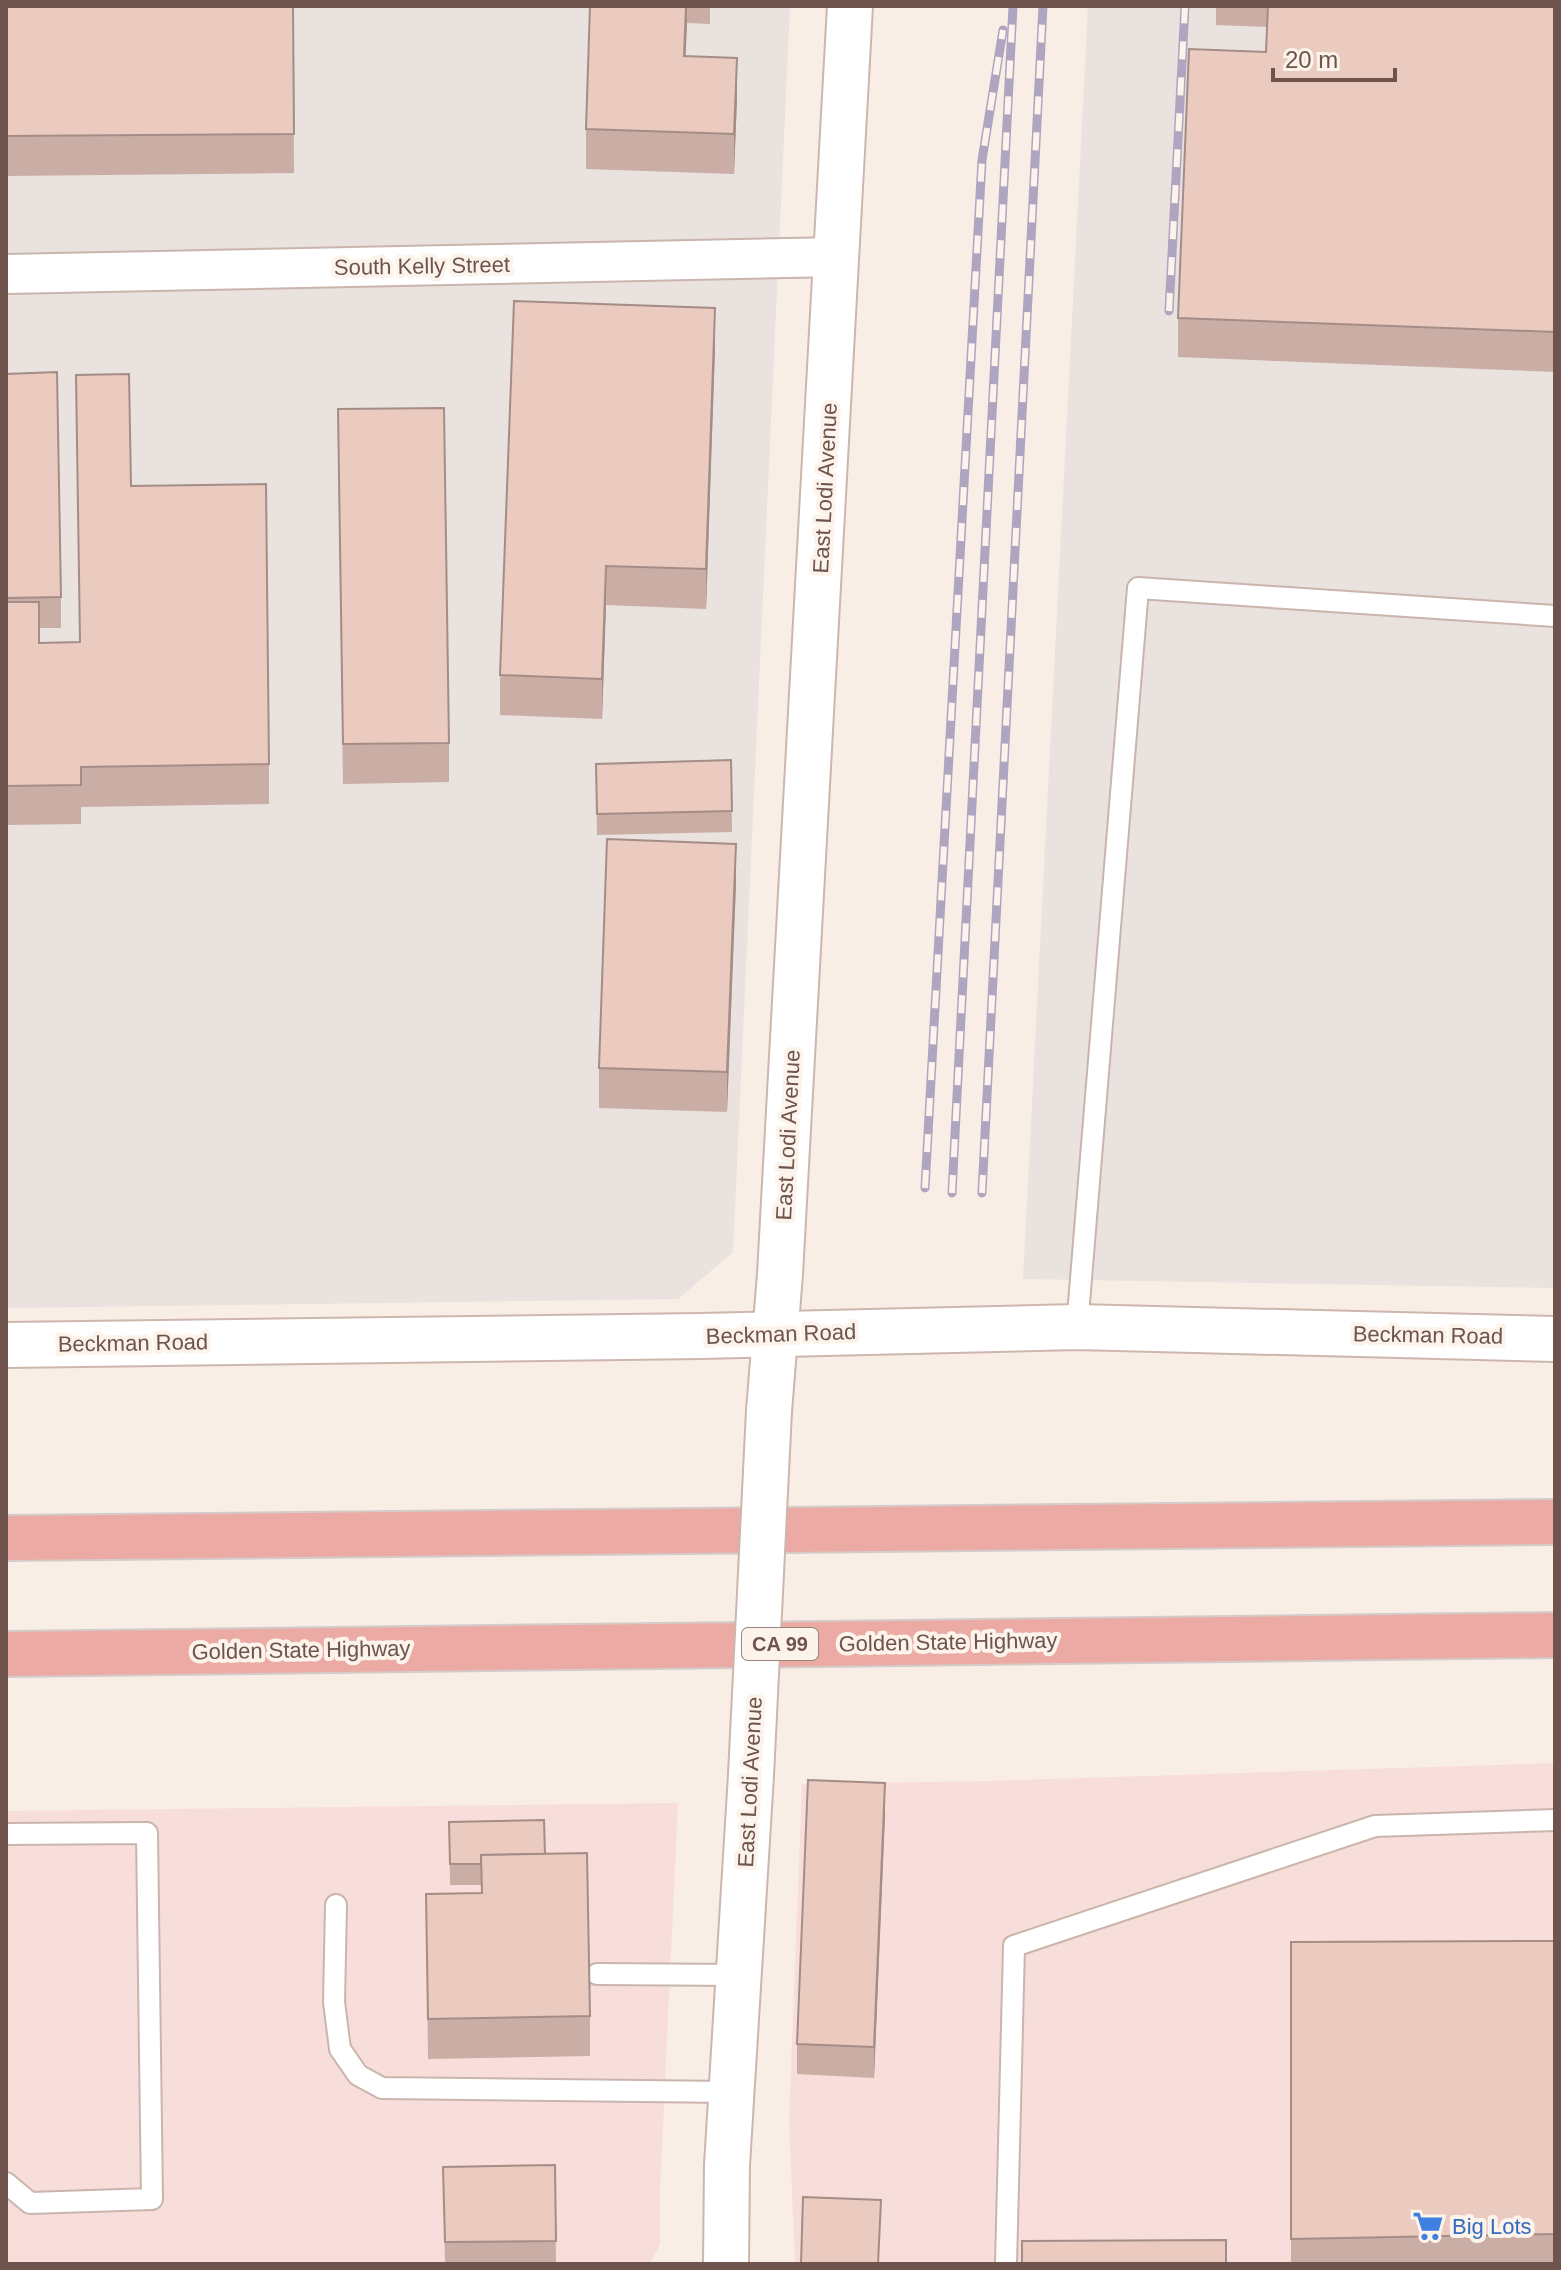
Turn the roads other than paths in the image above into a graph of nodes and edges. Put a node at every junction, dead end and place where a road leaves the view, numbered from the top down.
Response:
1 (850, 6) edge
2 (838, 257) junction
3 (6, 274) edge
4 (1555, 616) edge
5 (1077, 1327) junction
6 (775, 1333) junction
7 (1555, 1339) edge
8 (6, 1345) edge
9 (1555, 1522) edge
10 (6, 1538) edge
11 (1555, 1635) edge
12 (6, 1654) edge
13 (1555, 1820) edge
14 (6, 1834) edge
15 (336, 1905) dead end
16 (597, 1974) dead end
17 (739, 1975) junction
18 (731, 2092) junction
19 (6, 2183) edge
20 (726, 2264) edge
21 (1006, 2264) edge

1 - 2 street, East Lodi Avenue
2 - 3 street, South Kelly Street
2 - 6 street, East Lodi Avenue
4 - 5 lane
5 - 6 street, Beckman Road
5 - 7 street, Beckman Road
6 - 8 street, Beckman Road
6 - 17 street, East Lodi Avenue, bridge
9 - 10 highway
11 - 12 highway, Golden State Highway / CA 99
13 - 21 lane
14 - 19 lane
15 - 18 lane
16 - 17 lane
17 - 18 street, East Lodi Avenue
18 - 20 street, East Lodi Avenue

